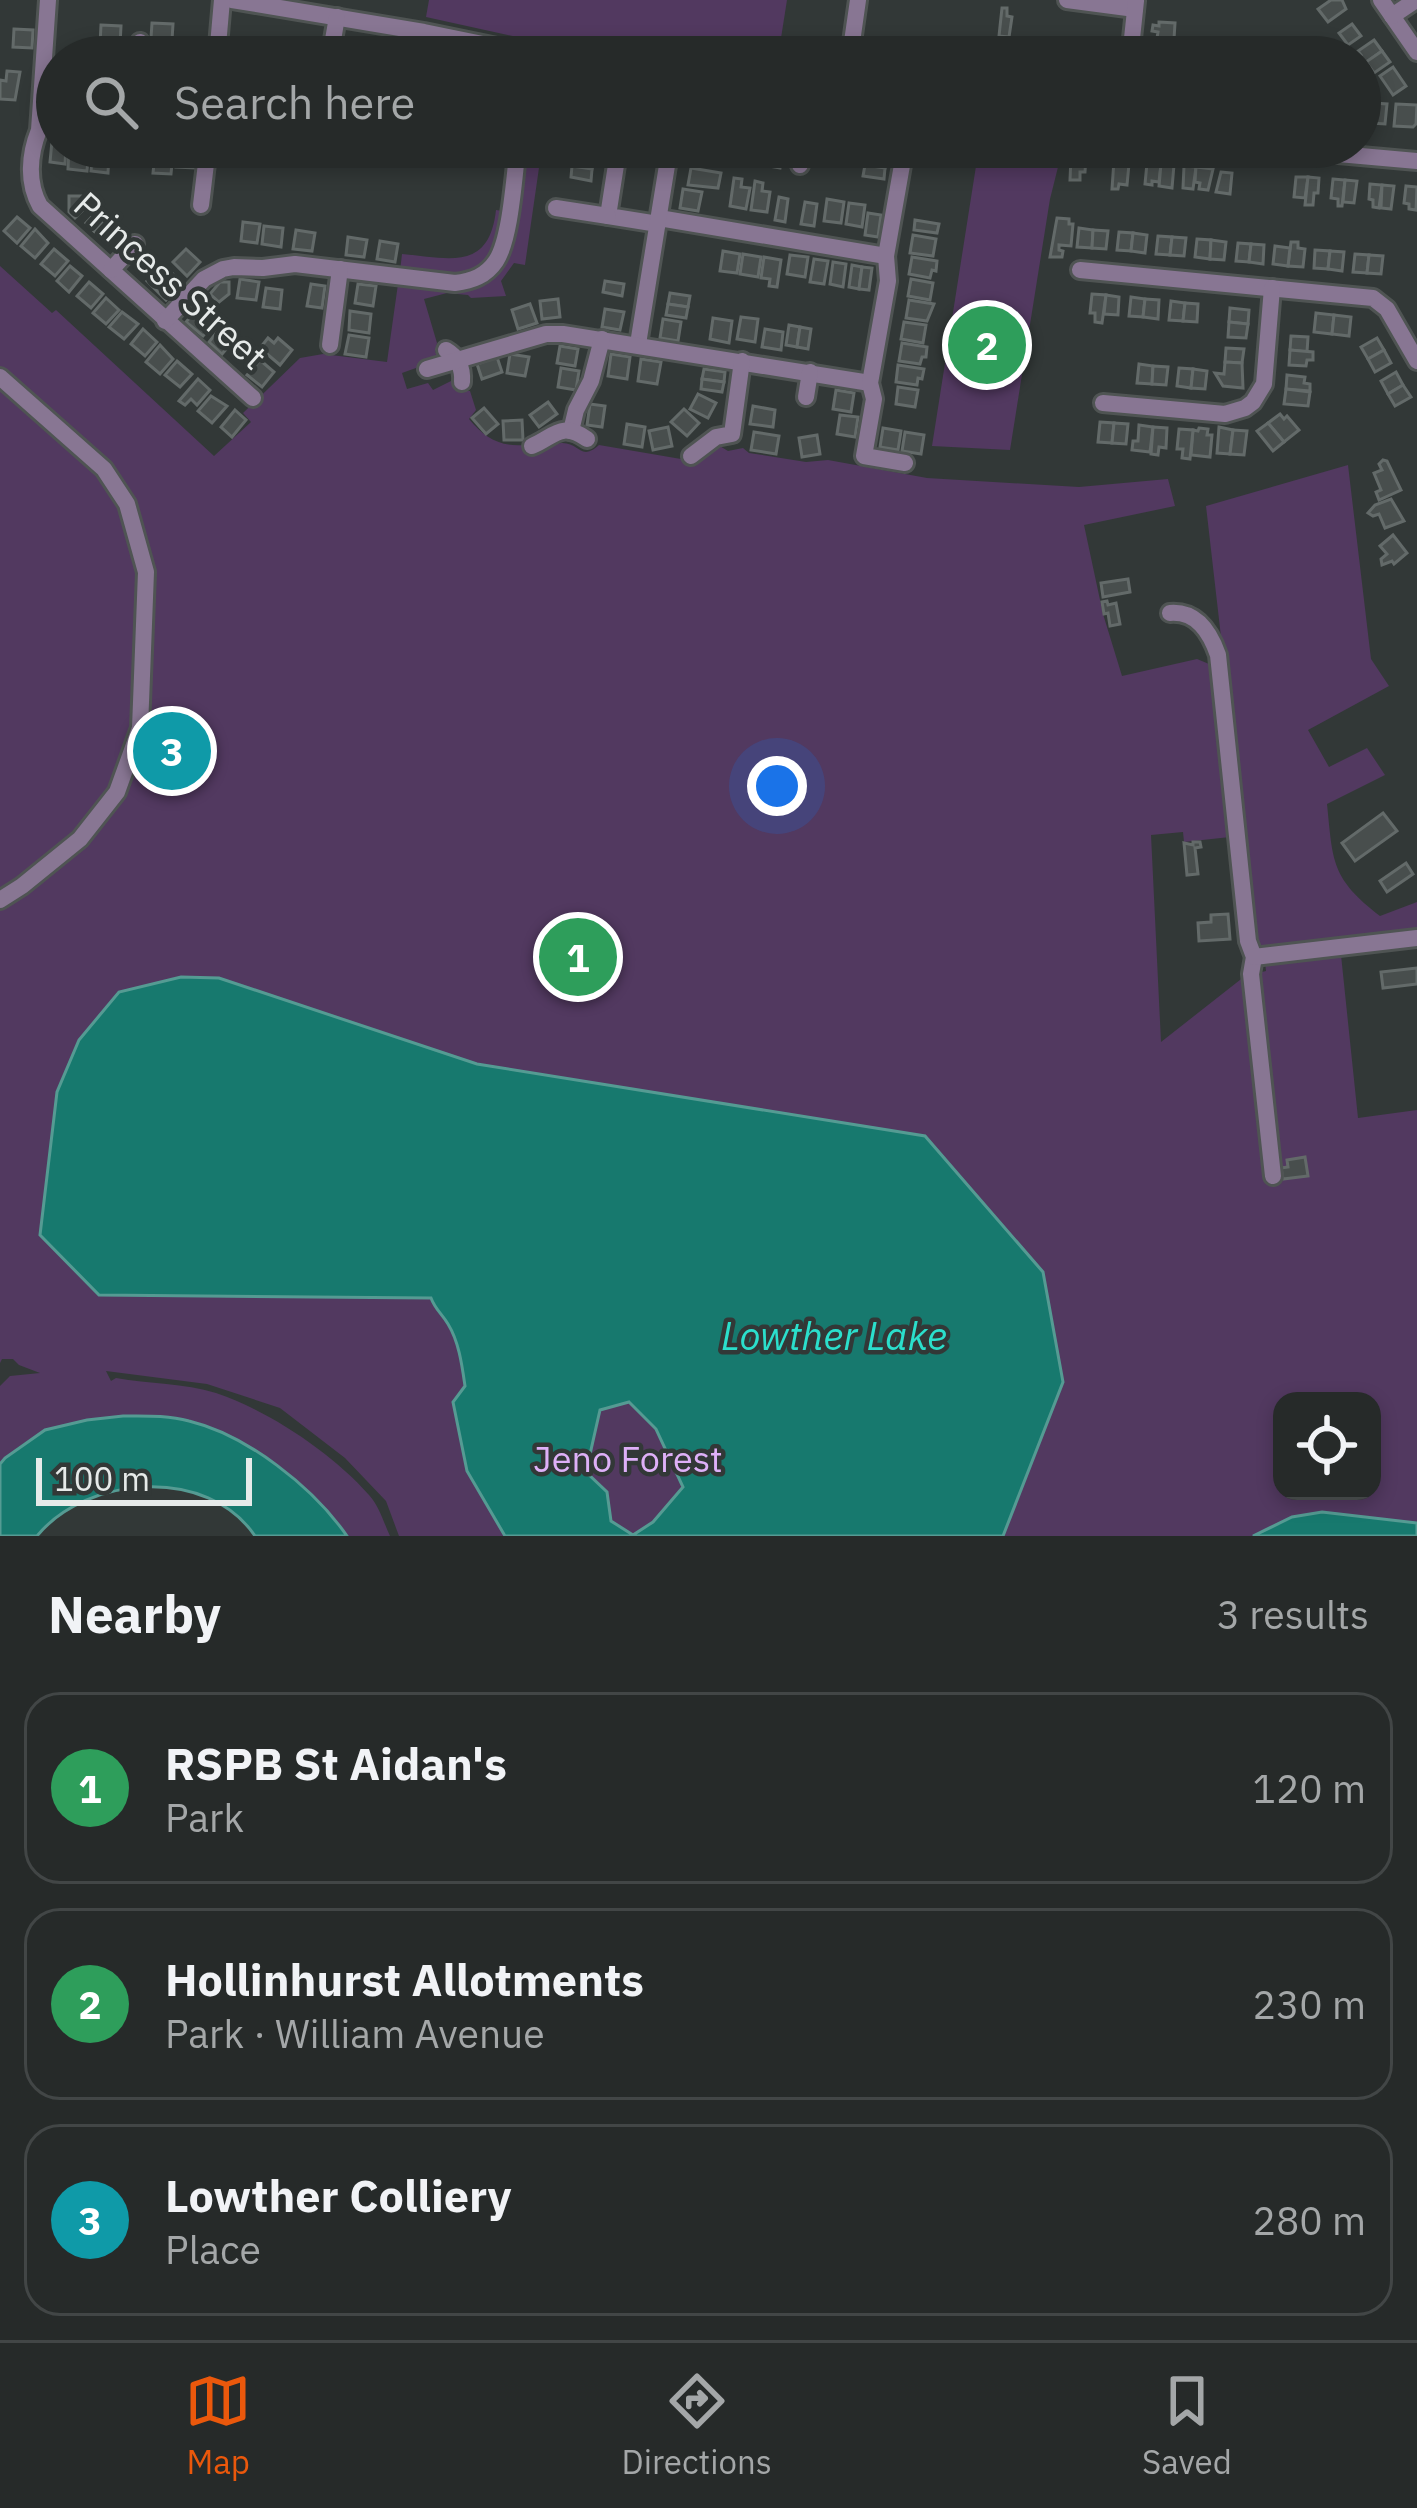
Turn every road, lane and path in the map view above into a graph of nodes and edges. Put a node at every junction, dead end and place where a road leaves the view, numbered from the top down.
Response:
1 (48, 0) edge
2 (222, 0) edge
3 (232, 0) edge
4 (858, 0) edge
5 (1067, 0) edge
6 (1415, 0) edge
7 (1136, 4) edge
8 (1386, 8) edge
9 (337, 17) junction
10 (48, 36) edge
11 (219, 36) edge
12 (334, 36) edge
13 (434, 36) edge
14 (853, 36) edge
15 (1132, 36) edge
16 (1417, 52) edge
17 (36, 153) edge
18 (1381, 158) edge
19 (1417, 161) edge
20 (205, 168) edge
21 (515, 168) edge
22 (616, 168) edge
23 (667, 168) edge
24 (901, 168) edge
25 (201, 205) dead end
26 (556, 208) dead end
27 (598, 215) junction
28 (658, 221) junction
29 (135, 244) dead end
30 (886, 256) junction
31 (340, 269) junction
32 (111, 271) junction
33 (1080, 271) dead end
34 (1272, 288) junction
35 (165, 321) junction
36 (602, 339) junction
37 (638, 344) junction
38 (330, 345) dead end
39 (452, 355) junction
40 (742, 361) junction
41 (1417, 361) edge
42 (428, 369) dead end
43 (810, 372) junction
44 (0, 377) edge
45 (462, 382) dead end
46 (870, 383) junction
47 (253, 398) dead end
48 (806, 398) dead end
49 (1103, 404) dead end
50 (532, 446) dead end
51 (691, 456) dead end
52 (905, 463) dead end
53 (1170, 613) dead end
54 (0, 900) edge
55 (1417, 938) edge
56 (1254, 957) junction
57 (1273, 1176) dead end

1 - 10 street, Princess Street
2 - 11 street
3 - 9 street
4 - 14 street
5 - 7 street
6 - 8 street
7 - 15 street
8 - 16 street
9 - 12 street
9 - 13 street
17 - 32 street, Princess Street
18 - 19 street
20 - 25 street
21 - 31 street
22 - 27 street
23 - 28 street
24 - 30 street
26 - 27 street
27 - 28 street
28 - 30 street
28 - 37 street
29 - 32 street
30 - 46 street
31 - 35 street
31 - 38 street
32 - 35 street, Princess Street
33 - 34 street
34 - 41 street
34 - 49 street
35 - 47 street, Princess Street
36 - 37 street
36 - 39 street
36 - 50 street
37 - 40 street
39 - 42 street
39 - 45 street
40 - 43 street
40 - 51 street
43 - 46 street
43 - 48 street
44 - 54 street
46 - 52 street
53 - 56 street
55 - 56 street
56 - 57 street

